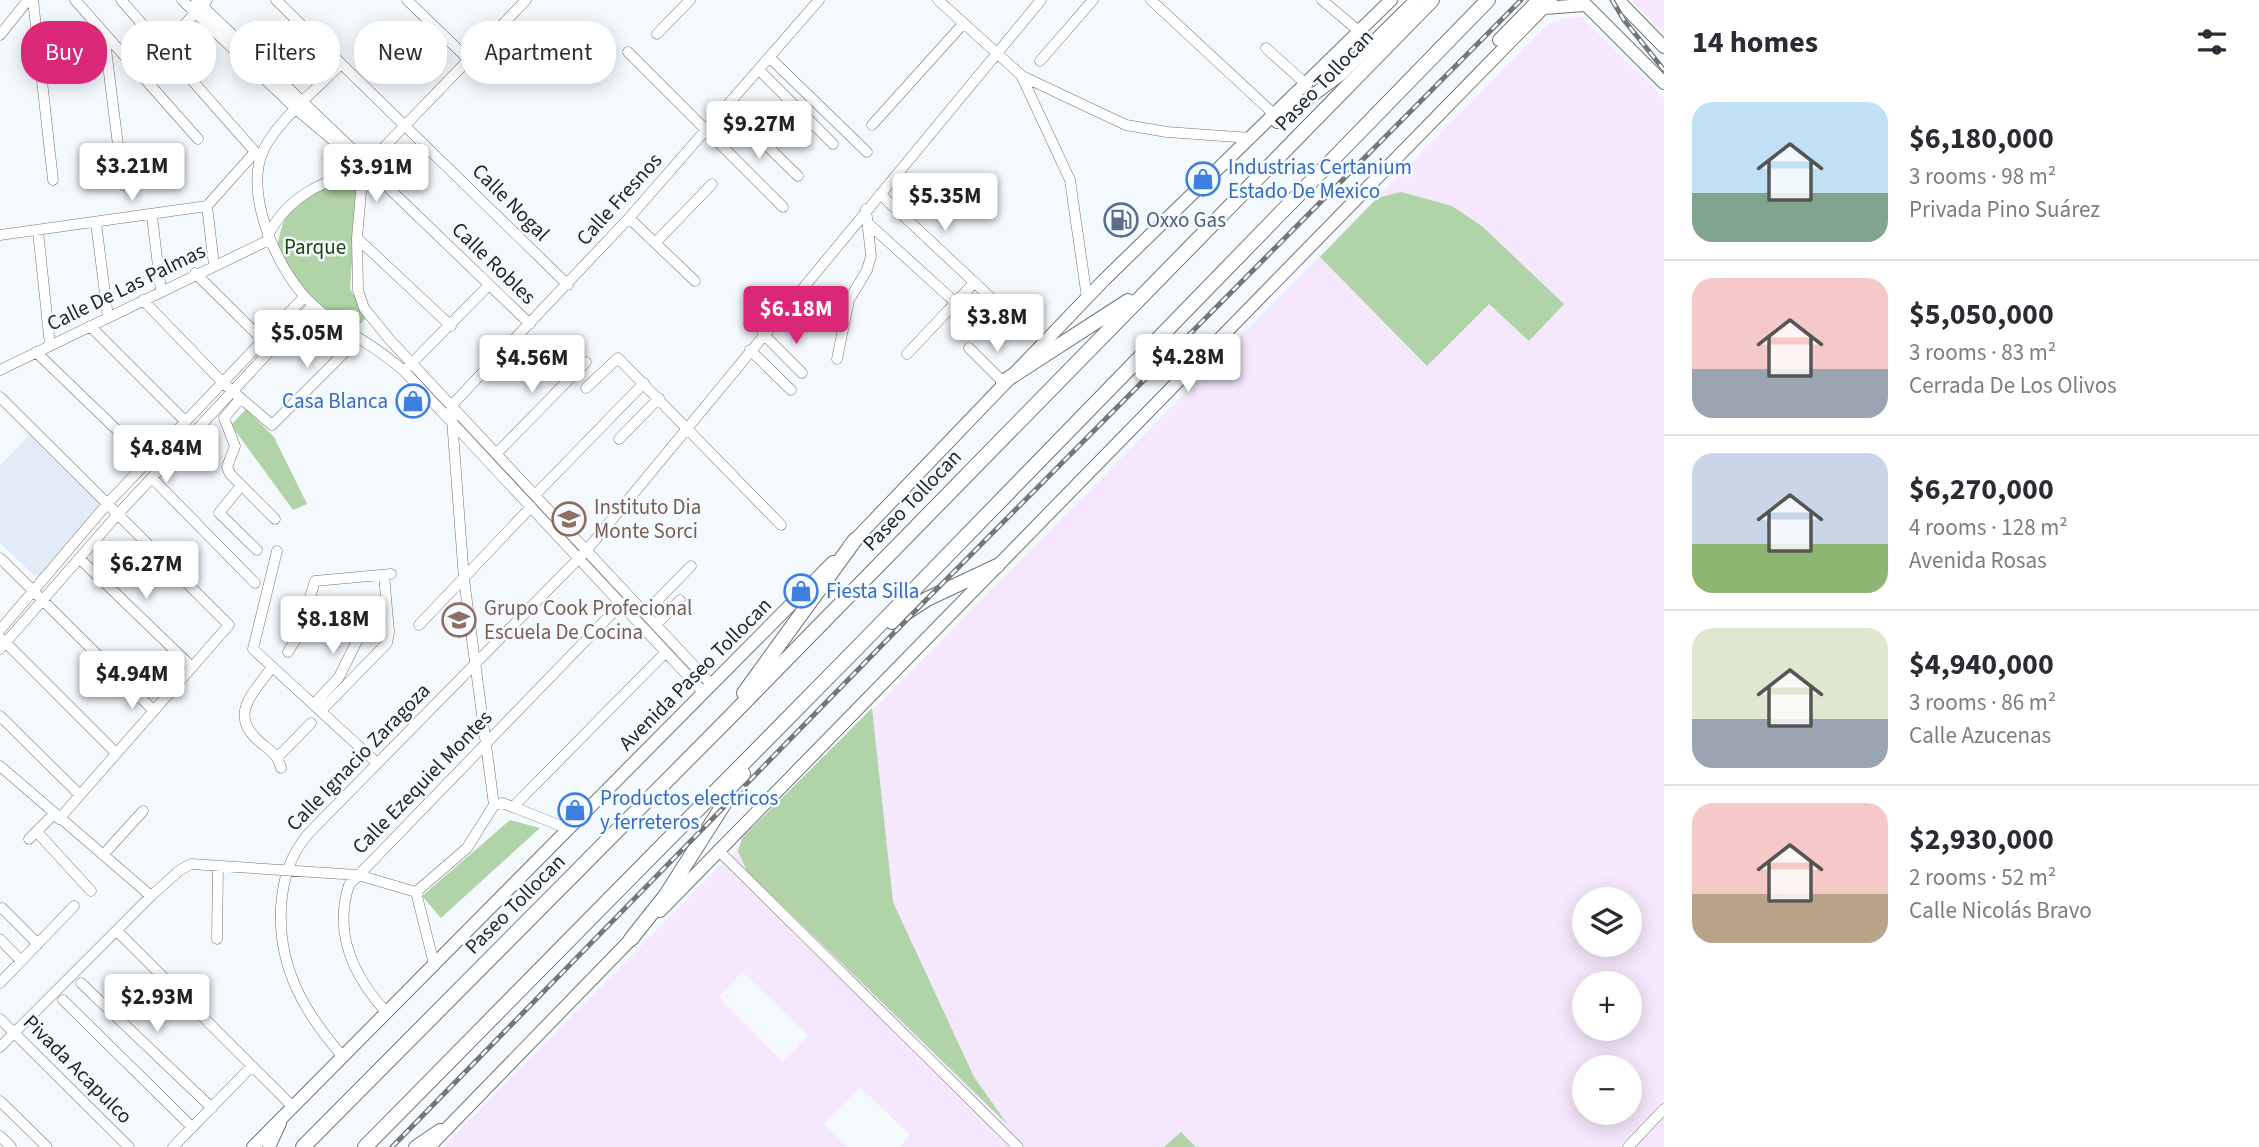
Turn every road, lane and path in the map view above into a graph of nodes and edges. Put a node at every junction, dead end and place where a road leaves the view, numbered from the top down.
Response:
1 (31, 0) edge
2 (75, 0) edge
3 (121, 0) edge
4 (182, 0) edge
5 (276, 0) edge
6 (407, 0) edge
7 (526, 0) edge
8 (690, 0) edge
9 (820, 0) edge
10 (938, 0) edge
11 (1041, 0) edge
12 (1093, 0) edge
13 (1151, 0) edge
14 (1322, 0) edge
15 (1391, 0) edge
16 (1416, 0) edge
17 (1432, 0) edge
18 (1488, 0) edge
19 (1618, 0) edge
20 (1545, 2) edge
21 (1583, 2) edge
22 (199, 5) edge
23 (94, 21) edge
24 (139, 21) edge
25 (186, 21) edge
26 (505, 21) edge
27 (963, 24) junction
28 (1360, 32) junction
29 (657, 34) dead end
30 (0, 35) edge
31 (107, 35) edge
32 (1664, 47) edge
33 (1266, 48) dead end
34 (121, 50) edge
35 (461, 52) edge
36 (628, 52) dead end
37 (995, 52) junction
38 (107, 58) edge
39 (770, 58) junction
40 (1040, 61) dead end
41 (341, 64) junction
42 (461, 66) edge
43 (759, 71) junction
44 (1021, 75) junction
45 (1664, 83) edge
46 (151, 84) edge
47 (194, 84) edge
48 (1307, 85) junction
49 (300, 106) junction
50 (727, 107) junction
51 (1275, 115) junction
52 (404, 124) junction
53 (872, 125) dead end
54 (707, 130) junction
55 (1251, 138) junction
56 (198, 139) dead end
57 (834, 144) dead end
58 (867, 152) dead end
59 (258, 155) junction
60 (367, 168) junction
61 (798, 176) dead end
62 (53, 180) dead end
63 (712, 184) dead end
64 (122, 186) dead end
65 (880, 194) junction
66 (1353, 202) junction
67 (207, 206) junction
68 (783, 207) dead end
69 (866, 209) junction
70 (152, 216) junction
71 (629, 218) junction
72 (96, 223) junction
73 (870, 225) junction
74 (38, 230) junction
75 (0, 235) edge
76 (269, 238) junction
77 (358, 238) junction
78 (655, 243) junction
79 (214, 265) junction
80 (195, 273) junction
81 (695, 281) dead end
82 (975, 282) junction
83 (489, 285) junction
84 (568, 285) junction
85 (1150, 287) junction
86 (161, 291) junction
87 (989, 296) dead end
88 (304, 297) junction
89 (1087, 298) junction
90 (143, 300) junction
91 (956, 303) junction
92 (313, 305) junction
93 (108, 317) junction
94 (530, 324) junction
95 (90, 326) junction
96 (451, 326) junction
97 (764, 334) junction
98 (358, 339) junction
99 (50, 345) junction
100 (268, 345) junction
101 (969, 348) dead end
102 (750, 350) junction
103 (36, 352) junction
104 (907, 354) dead end
105 (837, 359) dead end
106 (586, 362) dead end
107 (411, 363) junction
108 (0, 370) edge
109 (404, 371) junction
110 (802, 373) dead end
111 (222, 382) junction
112 (1003, 382) junction
113 (644, 383) junction
114 (586, 388) dead end
115 (233, 390) junction
116 (791, 390) dead end
117 (0, 397) edge
118 (659, 398) junction
119 (240, 399) junction
120 (451, 406) junction
121 (186, 421) junction
122 (451, 422) junction
123 (686, 427) junction
124 (619, 439) dead end
125 (496, 454) junction
126 (148, 460) junction
127 (152, 478) junction
128 (241, 486) junction
129 (535, 495) junction
130 (108, 503) junction
131 (531, 507) junction
132 (118, 514) junction
133 (275, 519) dead end
134 (781, 525) dead end
135 (855, 540) junction
136 (257, 550) dead end
137 (277, 551) dead end
138 (586, 551) junction
139 (0, 558) edge
140 (80, 559) junction
141 (578, 559) junction
142 (691, 566) dead end
143 (997, 566) junction
144 (464, 579) junction
145 (255, 583) dead end
146 (34, 592) junction
147 (680, 600) dead end
148 (43, 601) junction
149 (621, 604) junction
150 (645, 613) junction
151 (419, 625) dead end
152 (656, 625) junction
153 (0, 630) edge
154 (389, 632) junction
155 (2, 643) edge
156 (860, 645) junction
157 (288, 652) dead end
158 (666, 652) junction
159 (474, 665) junction
160 (191, 666) junction
161 (272, 667) junction
162 (340, 685) junction
163 (707, 688) junction
164 (318, 707) junction
165 (153, 710) junction
166 (0, 716) edge
167 (729, 718) junction
168 (311, 723) dead end
169 (484, 746) junction
170 (761, 746) junction
171 (116, 753) junction
172 (278, 757) junction
173 (377, 764) junction
174 (0, 766) edge
175 (281, 768) dead end
176 (80, 794) junction
177 (494, 805) junction
178 (513, 807) junction
179 (142, 811) dead end
180 (56, 816) junction
181 (569, 829) junction
182 (720, 852) junction
183 (103, 855) junction
184 (218, 866) junction
185 (286, 871) junction
186 (358, 874) junction
187 (91, 891) dead end
188 (416, 891) junction
189 (151, 896) junction
190 (74, 906) dead end
191 (2, 908) dead end
192 (117, 931) junction
193 (0, 939) edge
194 (217, 939) dead end
195 (631, 939) junction
196 (38, 944) junction
197 (21, 961) junction
198 (434, 964) junction
199 (0, 983) edge
200 (81, 983) dead end
201 (63, 1000) dead end
202 (387, 1013) junction
203 (0, 1018) edge
204 (14, 1032) junction
205 (0, 1046) edge
206 (343, 1057) junction
207 (252, 1066) junction
208 (0, 1101) edge
209 (212, 1108) junction
210 (1664, 1109) edge
211 (288, 1112) junction
212 (452, 1125) junction
213 (192, 1127) junction
214 (0, 1136) edge
215 (11, 1147) edge
216 (47, 1147) edge
217 (129, 1147) edge
218 (173, 1147) edge
219 (253, 1147) edge
220 (269, 1147) edge
221 (303, 1147) edge
222 (365, 1147) edge
223 (415, 1147) edge
224 (429, 1147) edge
225 (1018, 1147) edge
226 (1628, 1147) edge

1 - 30 street
1 - 62 street
2 - 23 street
3 - 24 street
4 - 22 street, Calle Robles
5 - 41 street, Calle Nogal
6 - 35 street
7 - 26 street
8 - 29 street
9 - 39 street, Calle Fresnos
10 - 27 street
11 - 37 street, Calle Ignacio Zaragoza
12 - 40 street
13 - 51 street
14 - 28 street
15 - 28 main road, Avenida Paseo Tollocan
16 - 55 main road, Avenida Paseo Tollocan
17 - 85 highway, Paseo Tollocan
18 - 156 highway
19 - 32 main road
20 - 21 main road
20 - 66 main road
20 - 66 main road
21 - 45 main road
22 - 25 street
22 - 49 street, Calle Robles
27 - 37 street
27 - 53 street
28 - 48 main road, Avenida Paseo Tollocan
31 - 34 street
33 - 48 street
36 - 54 street
37 - 44 street
37 - 65 street, Calle Ignacio Zaragoza
38 - 64 street
39 - 43 street, Calle Fresnos
39 - 58 street
41 - 49 street
41 - 52 street, Calle Nogal
42 - 52 street
43 - 50 street, Calle Fresnos
43 - 57 street
44 - 55 street
44 - 89 street
46 - 56 street
47 - 59 street
48 - 51 main road, Avenida Paseo Tollocan
49 - 59 street
49 - 60 street, Calle Robles
50 - 54 street, Calle Fresnos
50 - 61 street
51 - 55 main road, Avenida Paseo Tollocan
52 - 60 street
52 - 84 street, Calle Nogal
54 - 68 street
54 - 71 street, Calle Fresnos
55 - 89 main road, Avenida Paseo Tollocan
59 - 67 street
59 - 76 street
60 - 76 street
60 - 77 street
60 - 83 street, Calle Robles
63 - 78 street
65 - 69 street, Calle Ignacio Zaragoza
65 - 82 street
66 - 143 main road
67 - 70 street
67 - 79 street
69 - 73 street
69 - 97 street, Calle Ignacio Zaragoza
70 - 72 street
70 - 86 street
71 - 78 street
71 - 84 street, Calle Fresnos
72 - 74 street
72 - 93 street
73 - 91 street
73 - 105 street
74 - 75 street
74 - 99 street
76 - 79 street, Calle De Las Palmas
76 - 88 street
77 - 96 street
77 - 107 street
78 - 81 street
79 - 80 street, Calle De Las Palmas
80 - 86 street, Calle De Las Palmas
80 - 100 street
82 - 87 street
82 - 91 street
83 - 94 street, Calle Robles
83 - 96 street
84 - 94 street, Calle Fresnos
85 - 112 highway
85 - 167 highway, Paseo Tollocan
86 - 90 street, Calle De Las Palmas
88 - 92 street
88 - 100 street
89 - 112 main road, Avenida Paseo Tollocan
90 - 93 street, Calle De Las Palmas
90 - 111 street
91 - 104 street
92 - 98 street
92 - 100 street
93 - 95 street, Calle De Las Palmas
94 - 120 street, Calle Fresnos
95 - 99 street, Calle De Las Palmas
95 - 121 street
96 - 107 street
97 - 102 street, Calle Ignacio Zaragoza
97 - 110 street
98 - 109 street
98 - 119 street
99 - 103 street, Calle De Las Palmas
100 - 111 street
100 - 115 street
101 - 112 street
102 - 116 street
102 - 123 street, Calle Ignacio Zaragoza
103 - 108 street, Calle De Las Palmas
103 - 126 street
106 - 125 street
107 - 109 street
107 - 120 street
109 - 122 street
111 - 115 street
111 - 121 street
112 - 135 main road, Avenida Paseo Tollocan
113 - 114 street
113 - 118 street
113 - 129 street
115 - 119 street
115 - 127 street
117 - 130 street
118 - 123 street
118 - 124 street
119 - 128 street
120 - 122 street
120 - 125 street
121 - 126 street
122 - 131 street
122 - 144 street
123 - 134 street
123 - 138 street, Calle Ignacio Zaragoza
125 - 129 street
126 - 130 street
127 - 132 street
127 - 145 street
128 - 133 street
128 - 136 street
129 - 138 street
130 - 132 street
130 - 146 street
131 - 141 street
131 - 144 street
132 - 140 street
132 - 160 street
135 - 163 main road, Avenida Paseo Tollocan
135 - 167 highway
137 - 161 street
138 - 141 street, Calle Ignacio Zaragoza
138 - 150 street
139 - 146 street
140 - 148 street
140 - 160 street
141 - 149 street
141 - 159 street, Calle Ignacio Zaragoza
142 - 150 street
143 - 156 highway
143 - 182 main road
144 - 151 street
144 - 159 street
146 - 148 street
146 - 153 street
147 - 152 street
148 - 155 street
148 - 165 street
149 - 158 street
149 - 169 street, Calle Ezequiel Montes
150 - 152 street
152 - 163 street
154 - 157 street
154 - 162 street
154 - 162 street
155 - 171 street
156 - 170 highway
158 - 163 street
158 - 178 street
159 - 169 street
159 - 173 street, Calle Ignacio Zaragoza
160 - 165 street
161 - 164 street
161 - 172 street
162 - 164 street
163 - 181 main road, Avenida Paseo Tollocan
164 - 173 street
165 - 171 street
166 - 176 street
167 - 221 highway, Paseo Tollocan
168 - 172 street
169 - 177 street
169 - 186 street, Calle Ezequiel Montes
170 - 195 highway
170 - 222 highway
171 - 176 street
172 - 175 street
173 - 185 street, Calle Ignacio Zaragoza
174 - 180 street
176 - 180 street
177 - 178 street
177 - 188 street
178 - 181 street
179 - 183 street
180 - 183 street
180 - 187 street
181 - 198 main road, Avenida Paseo Tollocan
182 - 195 main road
182 - 225 street
183 - 189 street
184 - 185 street
184 - 189 street
184 - 194 street
185 - 186 street
185 - 206 street, Calle Ignacio Zaragoza
186 - 188 street
186 - 202 street, Calle Ezequiel Montes
188 - 198 street
189 - 192 street
190 - 196 street
191 - 196 street
192 - 204 street
192 - 207 street
193 - 197 street
195 - 212 main road
196 - 197 street
197 - 199 street
198 - 202 main road, Avenida Paseo Tollocan
200 - 209 street
201 - 213 street
202 - 206 main road, Avenida Paseo Tollocan
203 - 204 street, Pivada Acapulco
204 - 205 street
204 - 217 street, Pivada Acapulco
206 - 211 main road, Avenida Paseo Tollocan
207 - 209 street
207 - 211 street
208 - 216 street
209 - 213 street
210 - 226 street
211 - 219 main road, Avenida Paseo Tollocan
211 - 220 main road, Avenida Paseo Tollocan
212 - 223 main road
212 - 224 main road
213 - 218 street
214 - 215 street

